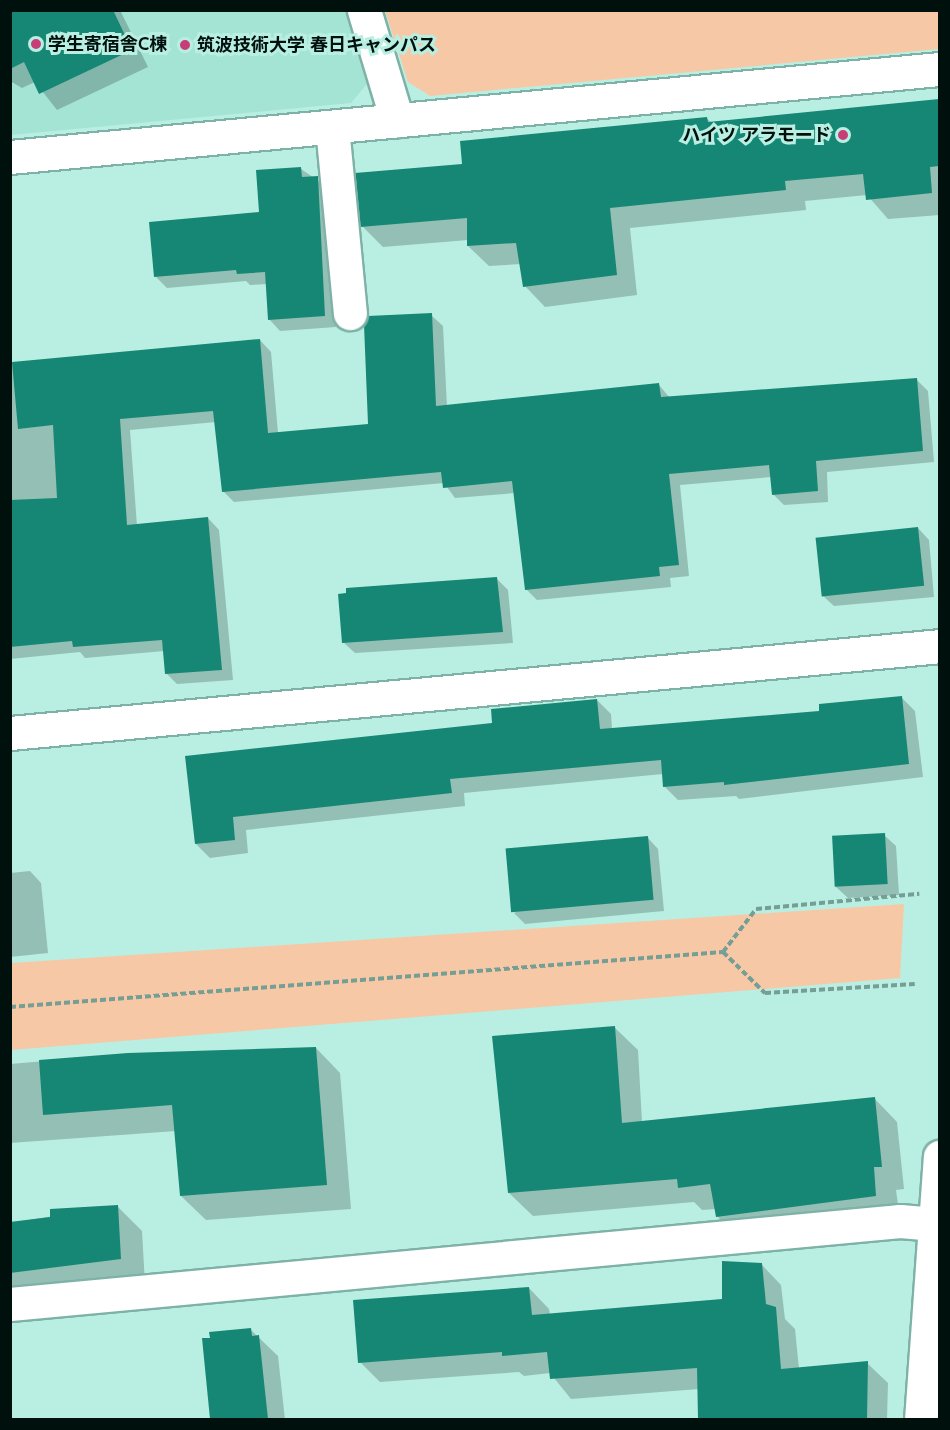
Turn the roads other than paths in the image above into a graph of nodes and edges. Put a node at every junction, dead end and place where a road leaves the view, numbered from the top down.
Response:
1 (364, 10) edge
2 (939, 69) edge
3 (397, 120) junction
4 (332, 126) junction
5 (10, 157) edge
6 (350, 313) dead end
7 (939, 645) edge
8 (10, 733) edge
9 (939, 1157) edge
10 (935, 1224) junction
11 (10, 1304) edge
12 (921, 1419) edge

1 - 3 street
2 - 3 street
3 - 4 street
4 - 5 street
4 - 6 street
7 - 8 street
9 - 10 street
10 - 11 street
10 - 12 street

